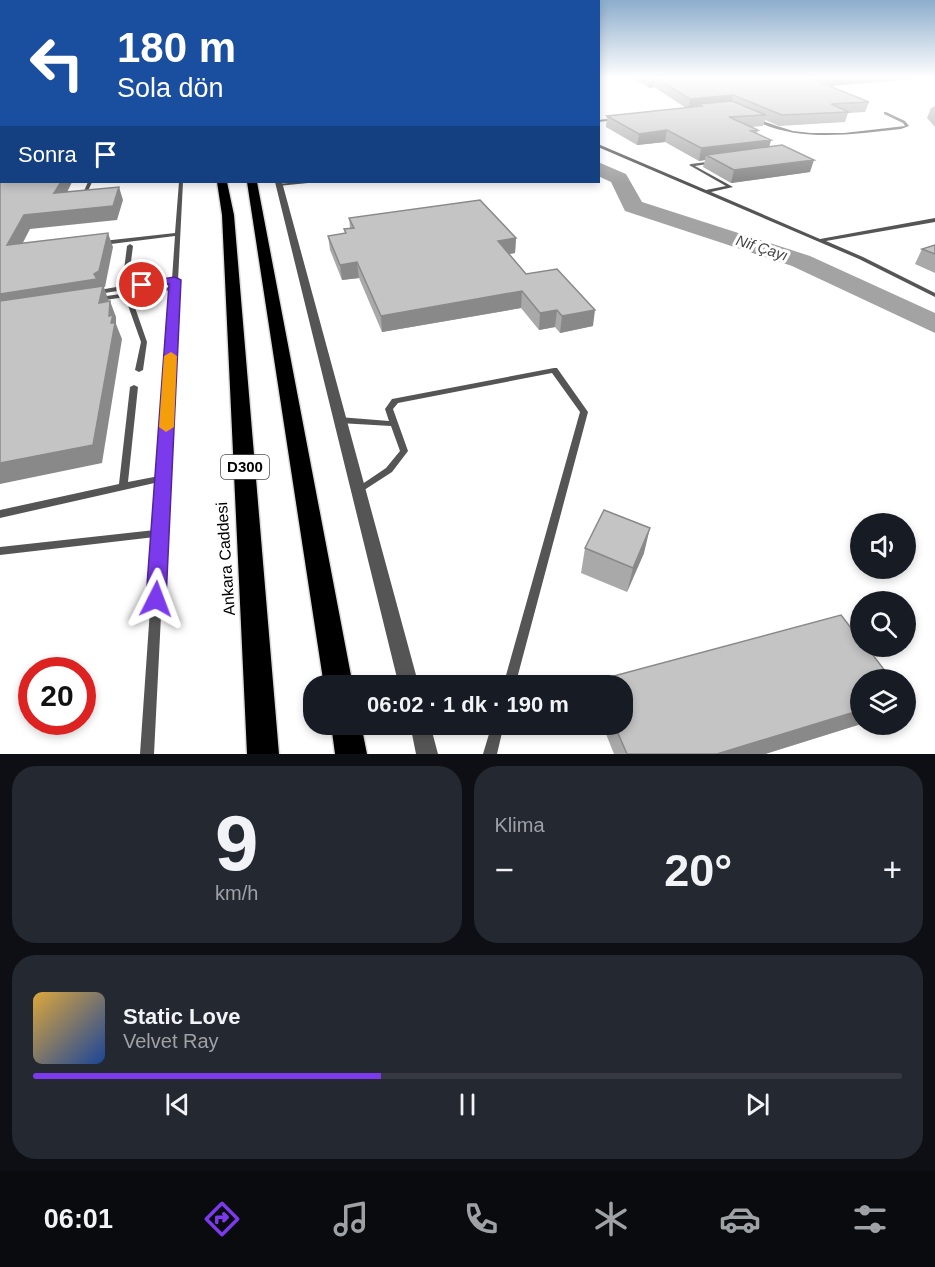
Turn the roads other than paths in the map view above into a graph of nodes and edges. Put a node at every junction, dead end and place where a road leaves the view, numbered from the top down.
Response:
1 (885, 113) dead end
2 (747, 116) edge
3 (621, 121) edge
4 (600, 123) edge
5 (600, 146) edge
6 (714, 162) edge
7 (90, 183) edge
8 (181, 183) edge
9 (222, 183) edge
10 (252, 183) edge
11 (278, 183) edge
12 (706, 191) junction
13 (82, 201) edge
14 (935, 220) edge
15 (178, 234) junction
16 (820, 240) junction
17 (98, 244) edge
18 (130, 246) dead end
19 (175, 284) junction
20 (105, 291) edge
21 (126, 291) junction
22 (935, 295) edge
23 (92, 300) edge
24 (139, 370) dead end
25 (134, 387) dead end
26 (339, 420) junction
27 (394, 424) junction
28 (163, 478) junction
29 (123, 487) junction
30 (358, 491) junction
31 (0, 514) edge
32 (160, 533) junction
33 (0, 551) edge
34 (337, 675) edge
35 (406, 675) edge
36 (512, 675) edge
37 (348, 735) edge
38 (423, 735) edge
39 (495, 735) edge
40 (147, 754) edge
41 (263, 754) edge
42 (351, 754) edge
43 (427, 754) edge
44 (490, 754) edge

1 - 2 lane
3 - 4 lane
5 - 12 lane
6 - 12 lane
7 - 13 lane
8 - 15 lane
9 - 41 highway, Ankara Caddesi / D300
10 - 34 highway
11 - 26 street
12 - 16 lane
14 - 16 lane
15 - 17 lane
15 - 19 lane
16 - 22 lane
18 - 21 lane
19 - 21 lane
19 - 28 lane
20 - 21 lane
21 - 23 lane
21 - 24 lane
25 - 29 lane
26 - 27 lane
26 - 30 street
27 - 30 lane
27 - 36 lane
28 - 29 lane
28 - 32 lane
29 - 31 lane
30 - 35 street
32 - 33 lane
32 - 40 lane
37 - 42 highway
38 - 43 street
39 - 44 lane

